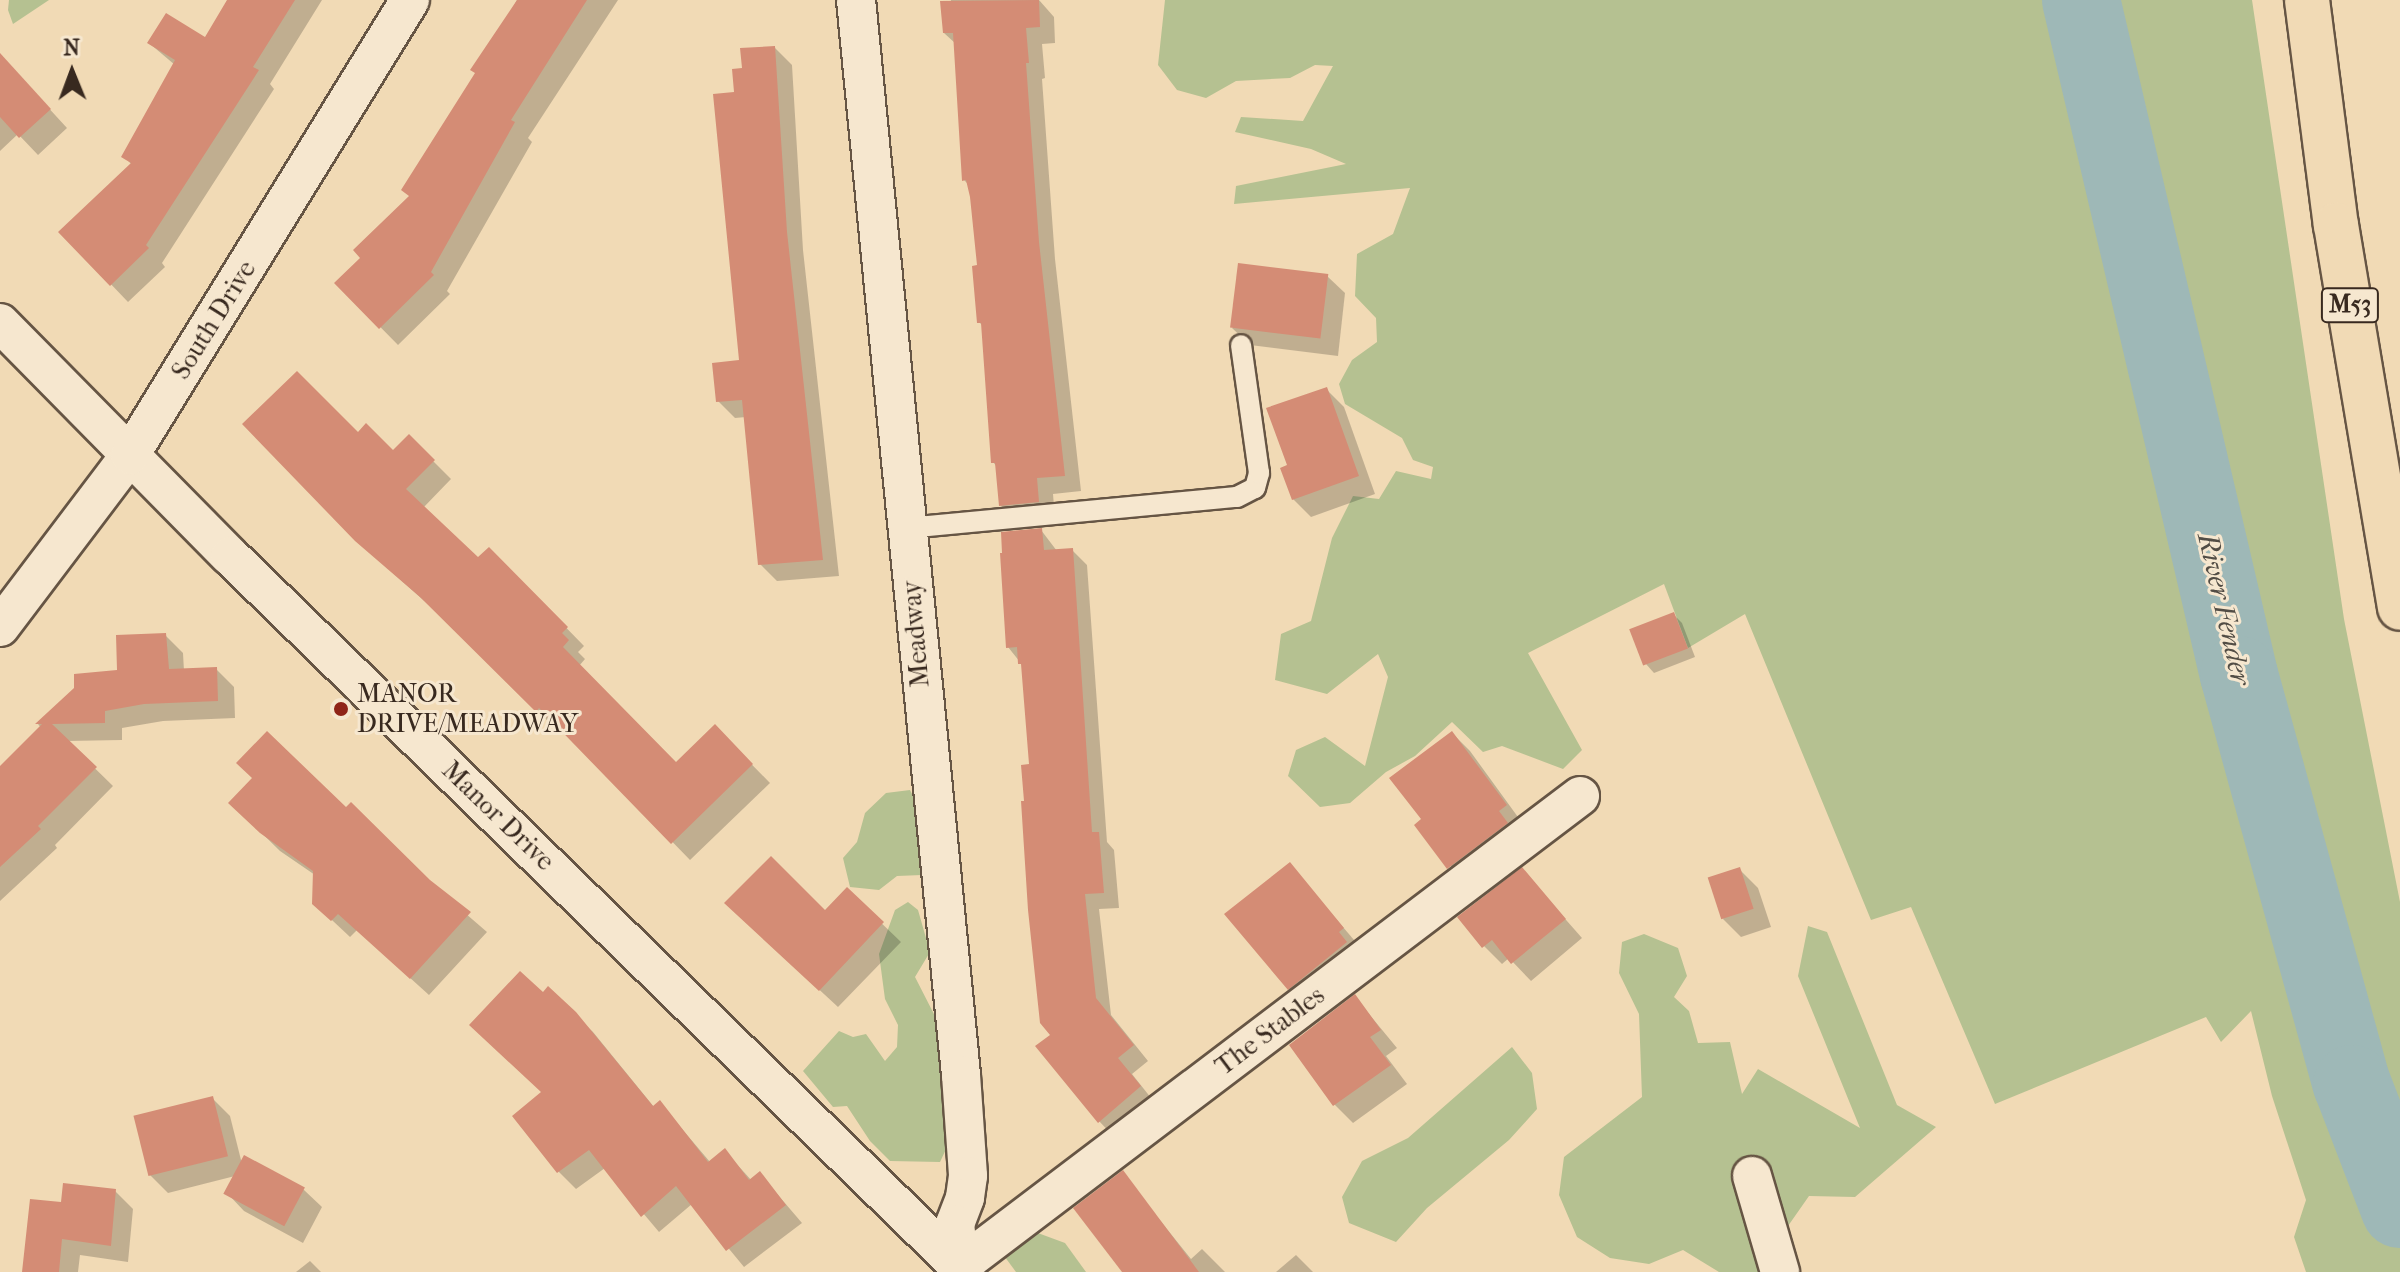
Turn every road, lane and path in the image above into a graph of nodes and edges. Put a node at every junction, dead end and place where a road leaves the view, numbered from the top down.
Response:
1 (410, 0) edge
2 (856, 0) edge
3 (2307, 0) edge
4 (0, 323) edge
5 (1241, 345) dead end
6 (130, 455) junction
7 (907, 528) junction
8 (2400, 608) edge
9 (0, 627) edge
10 (1580, 796) dead end
11 (1752, 1176) dead end
12 (963, 1269) edge
13 (1780, 1272) edge

1 - 6 street, South Drive
2 - 7 street, Meadway
3 - 8 highway, M53
4 - 6 street, Manor Drive
5 - 7 lane
6 - 9 street, South Drive
6 - 12 street, Manor Drive
7 - 12 street, Meadway
10 - 12 street, The Stables
11 - 13 street

